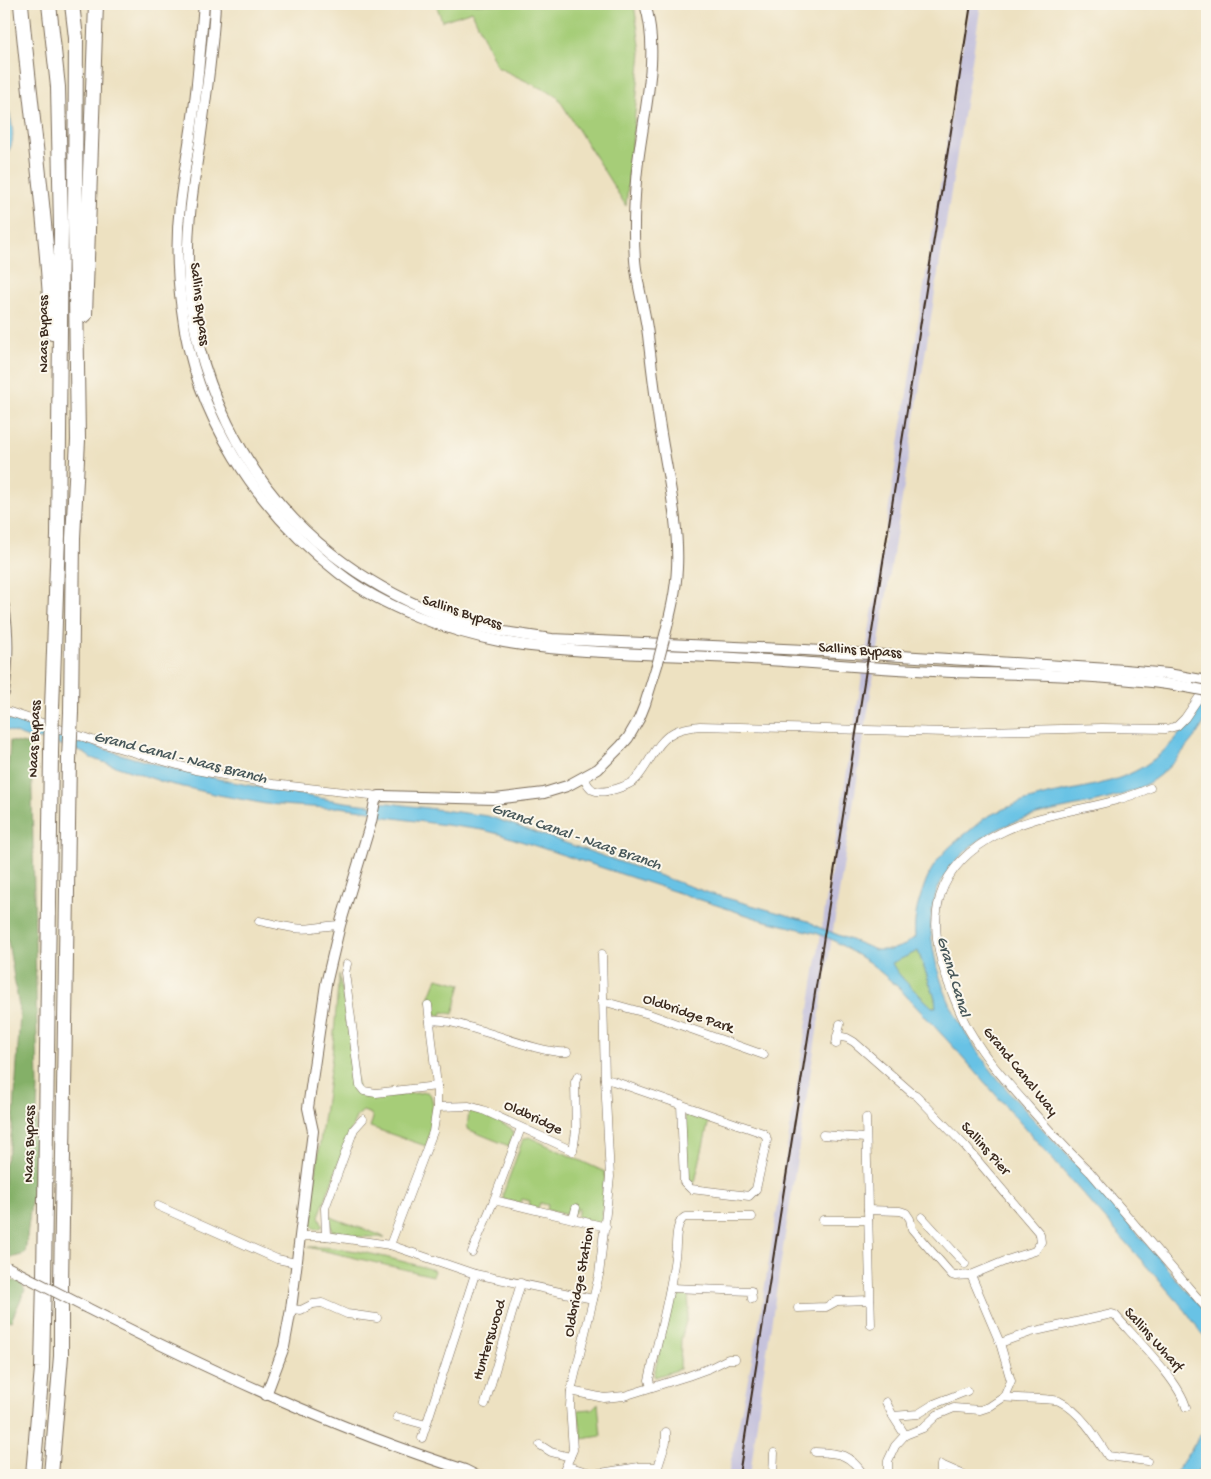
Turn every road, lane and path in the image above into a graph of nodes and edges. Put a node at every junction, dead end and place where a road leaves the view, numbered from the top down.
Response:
1 (21, 4) edge
2 (49, 4) edge
3 (72, 4) edge
4 (96, 4) edge
5 (204, 4) edge
6 (216, 4) edge
7 (645, 4) edge
8 (58, 536) junction
9 (72, 538) junction
10 (4, 606) edge
11 (1204, 682) edge
12 (1207, 691) edge
13 (4, 693) edge
14 (4, 710) edge
15 (584, 778) junction
16 (1150, 788) dead end
17 (377, 799) junction
18 (259, 921) dead end
19 (340, 925) junction
20 (602, 954) dead end
21 (347, 964) dead end
22 (602, 1001) junction
23 (428, 1005) dead end
24 (430, 1021) junction
25 (840, 1024) dead end
26 (567, 1052) dead end
27 (764, 1055) dead end
28 (578, 1076) dead end
29 (605, 1079) junction
30 (437, 1086) junction
31 (681, 1104) junction
32 (437, 1107) junction
33 (866, 1118) dead end
34 (363, 1119) dead end
35 (521, 1128) junction
36 (823, 1135) dead end
37 (866, 1138) junction
38 (573, 1151) junction
39 (582, 1155) dead end
40 (494, 1200) junction
41 (158, 1206) dead end
42 (576, 1208) dead end
43 (868, 1210) junction
44 (752, 1217) dead end
45 (922, 1217) dead end
46 (573, 1219) junction
47 (823, 1220) dead end
48 (868, 1220) junction
49 (606, 1227) junction
50 (937, 1233) junction
51 (300, 1236) junction
52 (326, 1236) junction
53 (925, 1244) junction
54 (390, 1245) junction
55 (472, 1252) dead end
56 (296, 1263) junction
57 (965, 1264) dead end
58 (5, 1266) edge
59 (475, 1274) junction
60 (971, 1275) junction
61 (521, 1283) junction
62 (670, 1288) junction
63 (594, 1299) junction
64 (752, 1299) dead end
65 (870, 1300) junction
66 (798, 1308) dead end
67 (291, 1309) junction
68 (1207, 1309) edge
69 (377, 1318) dead end
70 (871, 1325) dead end
71 (1000, 1343) junction
72 (735, 1359) dead end
73 (651, 1387) junction
74 (967, 1391) dead end
75 (571, 1392) junction
76 (266, 1395) junction
77 (1004, 1397) junction
78 (886, 1402) dead end
79 (485, 1404) dead end
80 (1186, 1407) dead end
81 (892, 1416) junction
82 (397, 1417) dead end
83 (426, 1425) junction
84 (666, 1432) dead end
85 (905, 1435) junction
86 (422, 1438) dead end
87 (540, 1445) dead end
88 (815, 1452) dead end
89 (774, 1453) dead end
90 (570, 1457) junction
91 (1147, 1461) dead end
92 (567, 1466) junction
93 (1207, 1468) edge
94 (33, 1475) edge
95 (51, 1475) edge
96 (475, 1475) edge
97 (562, 1475) edge
98 (773, 1475) edge
99 (864, 1475) edge
100 (888, 1475) edge
101 (941, 1475) edge
102 (964, 1475) edge
103 (1202, 1475) edge

1 - 8 highway
2 - 8 highway, Naas Bypass
3 - 9 highway
4 - 9 highway
5 - 12 main road, Sallins Bypass, bridge
6 - 11 main road, Sallins Bypass
7 - 15 main road, bridge
8 - 94 highway, Naas Bypass, bridge
9 - 95 highway, bridge
10 - 13 main road
11 - 15 street
14 - 17 street
15 - 17 main road
16 - 68 street, Grand Canal Way
17 - 19 main road
18 - 19 street
19 - 51 main road
20 - 22 street
21 - 30 street
22 - 27 street, Oldbridge Park
22 - 29 street
23 - 24 street
24 - 26 street
24 - 30 street
25 - 60 street, Sallins Pier
28 - 38 street, Oldbridge
29 - 31 street
29 - 49 street, Oldbridge Station
30 - 32 street
31 - 31 street
32 - 35 street, Oldbridge
32 - 54 street
33 - 37 street
34 - 52 street
35 - 38 street, Oldbridge
35 - 40 street
36 - 37 street
37 - 43 street
38 - 39 street
40 - 46 street
40 - 55 street
41 - 56 street
42 - 46 street
43 - 48 street
43 - 53 street
44 - 62 street
45 - 50 street
46 - 49 street
47 - 48 street
48 - 65 street
49 - 63 street, Oldbridge Station
50 - 53 street
50 - 57 street
51 - 52 street
51 - 56 main road
52 - 54 street
53 - 60 street
54 - 59 street
56 - 67 main road
58 - 76 main road, bridge
59 - 61 street
59 - 83 street
60 - 71 street
61 - 63 street
61 - 79 street, Hunterswood
62 - 64 street
62 - 73 street
63 - 75 street, Oldbridge Station
65 - 66 street
65 - 70 street
67 - 69 street
67 - 76 main road
71 - 77 street
71 - 80 street, Sallins Wharf
72 - 73 street
73 - 75 street
74 - 81 street
75 - 90 street, Oldbridge Station
76 - 96 main road
77 - 85 street
77 - 91 street
78 - 81 street
81 - 85 street
82 - 83 street
83 - 86 street
84 - 92 street
85 - 100 street
87 - 90 street
88 - 99 street
89 - 98 street
90 - 92 street, Oldbridge Station
92 - 97 street, Oldbridge Station
93 - 103 street
101 - 102 street

